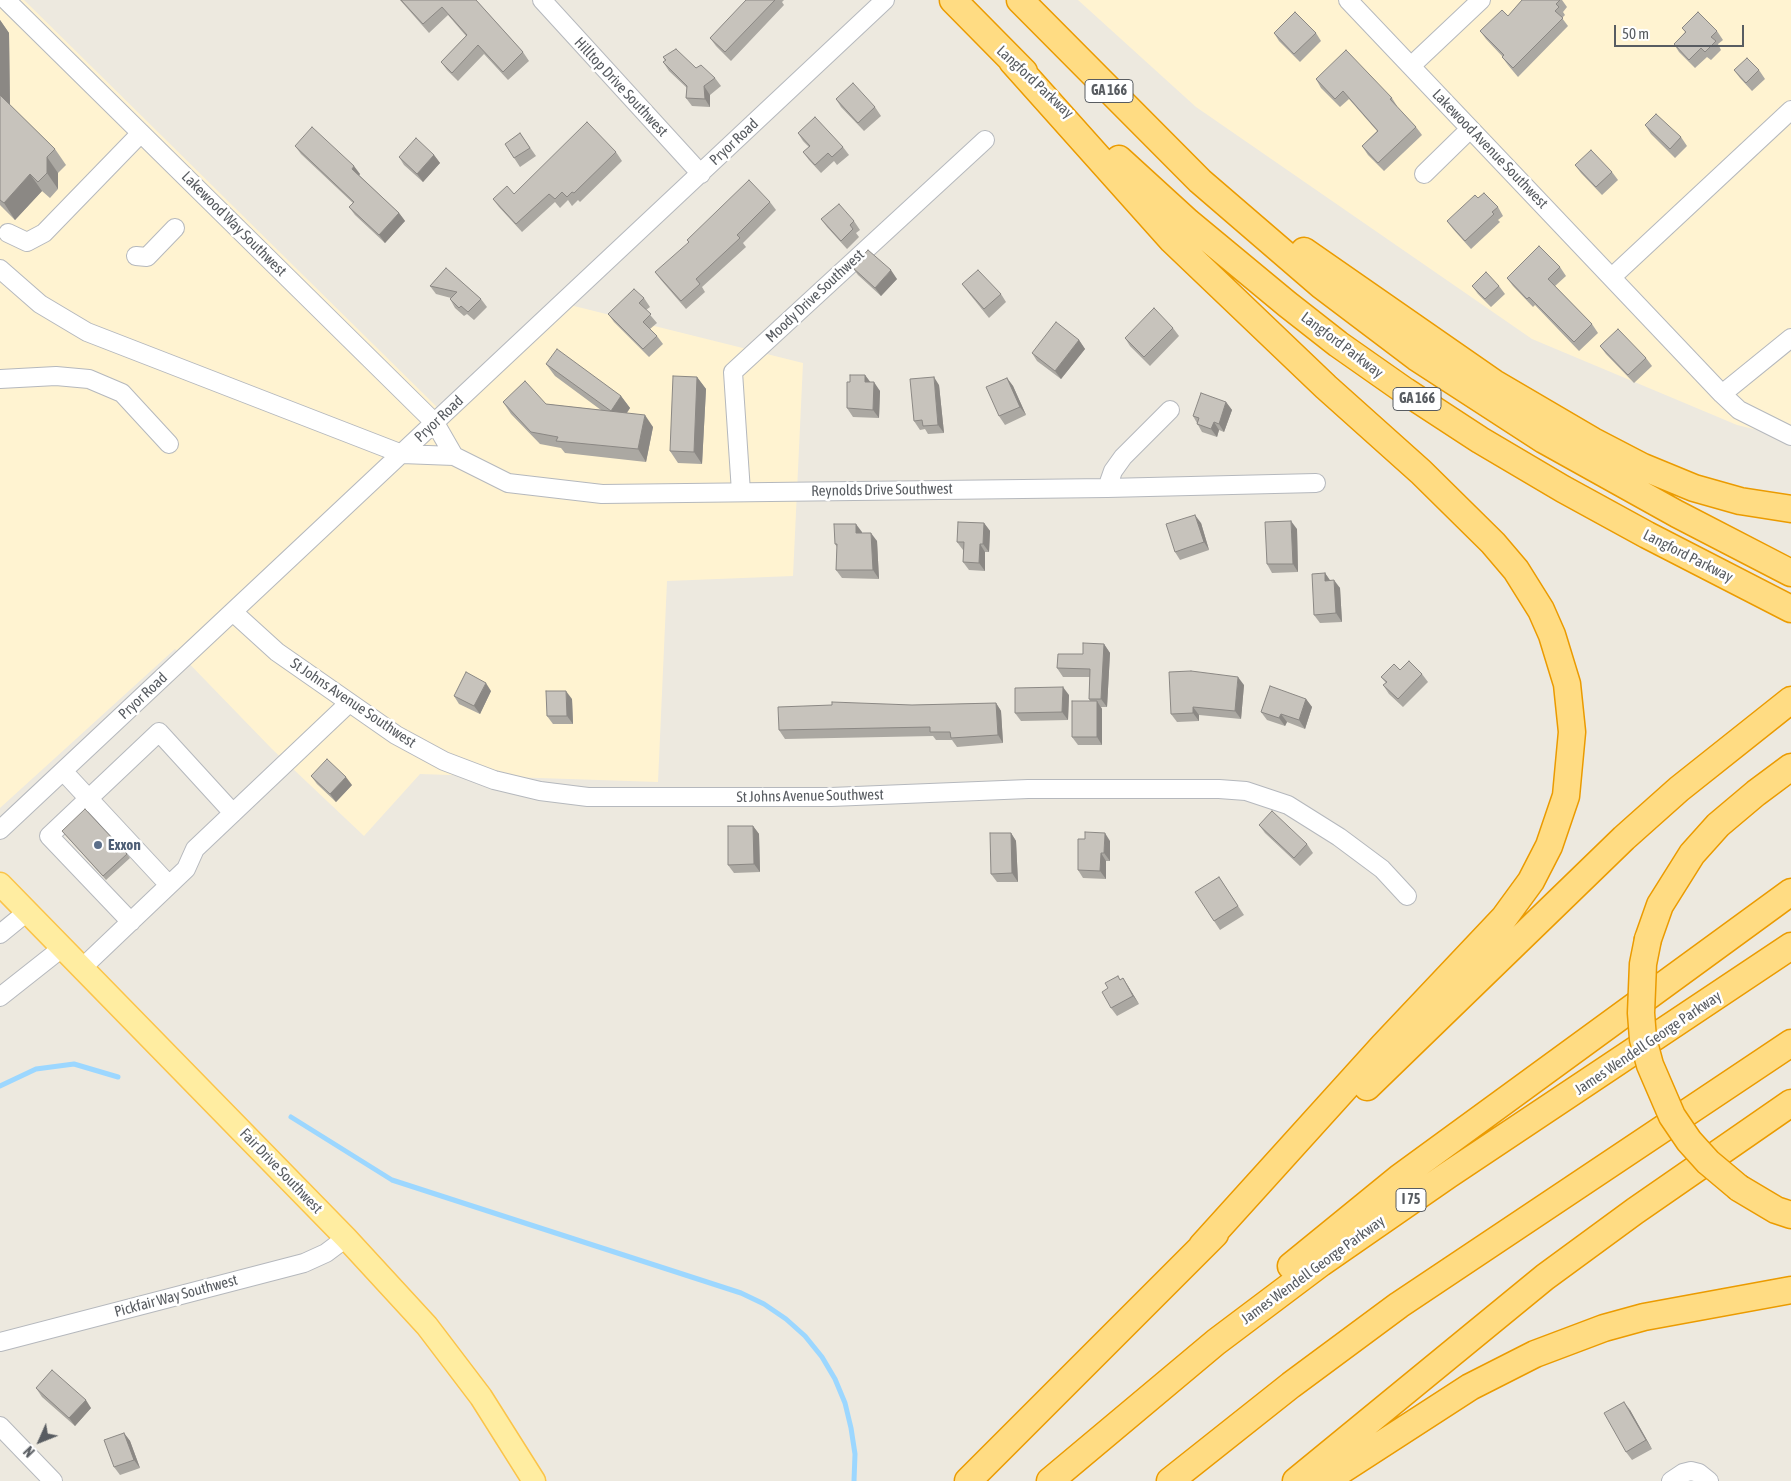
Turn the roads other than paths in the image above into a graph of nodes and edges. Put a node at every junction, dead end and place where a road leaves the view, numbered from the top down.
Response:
1 (6, 0) edge
2 (542, 0) edge
3 (953, 0) edge
4 (1020, 0) edge
5 (1348, 0) edge
6 (1481, 0) edge
7 (881, 3) edge
8 (1012, 61) junction
9 (1411, 66) junction
10 (1791, 110) edge
11 (1470, 129) junction
12 (142, 133) junction
13 (985, 140) dead end
14 (701, 174) junction
15 (1424, 174) dead end
16 (1200, 181) junction
17 (175, 228) dead end
18 (8, 233) dead end
19 (136, 256) dead end
20 (0, 269) edge
21 (1612, 277) junction
22 (1791, 338) edge
23 (0, 380) edge
24 (1722, 394) junction
25 (1170, 410) dead end
26 (434, 423) junction
27 (1791, 436) edge
28 (169, 444) dead end
29 (402, 454) junction
30 (454, 456) junction
31 (1316, 483) dead end
32 (1107, 488) junction
33 (741, 492) junction
34 (1791, 509) edge
35 (1791, 573) edge
36 (1791, 609) edge
37 (233, 612) junction
38 (1791, 700) edge
39 (349, 702) junction
40 (1791, 767) edge
41 (63, 771) junction
42 (87, 797) junction
43 (232, 813) junction
44 (0, 830) edge
45 (0, 884) edge
46 (169, 885) junction
47 (1791, 892) edge
48 (1407, 896) dead end
49 (27, 912) junction
50 (131, 922) junction
51 (0, 934) edge
52 (1791, 946) edge
53 (62, 948) junction
54 (82, 968) junction
55 (0, 997) edge
56 (1791, 1043) edge
57 (1791, 1104) edge
58 (1791, 1215) edge
59 (346, 1238) junction
60 (1202, 1246) junction
61 (1791, 1290) edge
62 (0, 1342) edge
63 (0, 1426) edge
64 (1110, 1429) junction
65 (53, 1481) edge
66 (534, 1481) edge
67 (968, 1481) edge
68 (1050, 1481) edge
69 (1170, 1481) edge
70 (1296, 1481) edge
71 (1325, 1481) edge
72 (1671, 1481) edge
73 (1709, 1481) edge

1 - 12 street, Lakewood Way Southwest
2 - 14 street, Hilltop Drive Southwest
3 - 8 highway, Langford Parkway / GA 166
4 - 16 highway, GA 166
5 - 9 street, Lakewood Avenue Southwest
6 - 9 street
7 - 14 street, Pryor Road
8 - 36 highway, Langford Parkway / GA 166
8 - 60 highway
9 - 11 street, Lakewood Avenue Southwest
10 - 21 street
11 - 15 street
11 - 21 street, Lakewood Avenue Southwest
12 - 18 street
12 - 26 street, Lakewood Way Southwest
13 - 33 street, Moody Drive Southwest
14 - 26 street, Pryor Road
16 - 34 highway
16 - 35 highway, GA 166
17 - 19 street
20 - 29 street
21 - 24 street, Lakewood Avenue Southwest
22 - 24 street
23 - 28 street
24 - 27 street
25 - 32 street
26 - 29 street, Pryor Road
26 - 30 street, Lakewood Way Southwest
29 - 30 street
29 - 37 street, Pryor Road
30 - 33 street, Reynolds Drive Southwest
31 - 32 street, Reynolds Drive Southwest
32 - 33 street, Reynolds Drive Southwest
37 - 39 street, St Johns Avenue Southwest
37 - 41 street, Pryor Road
38 - 60 highway
39 - 43 street
39 - 48 street, St Johns Avenue Southwest
40 - 58 highway, bridge
41 - 42 street
41 - 44 street, Pryor Road
42 - 43 street
42 - 46 street
42 - 50 street
43 - 46 street
45 - 49 main road, Fair Drive Southwest
46 - 50 street
47 - 64 highway
49 - 51 street
49 - 53 main road, Fair Drive Southwest
50 - 54 street
52 - 64 highway, James Wendell George Parkway / I 75
53 - 54 main road, Fair Drive Southwest
53 - 55 street
54 - 59 main road, Fair Drive Southwest
56 - 69 highway
57 - 70 highway
59 - 62 street, Pickfair Way Southwest
59 - 66 main road, Fair Drive Southwest
60 - 67 highway
61 - 71 highway
63 - 65 street
64 - 68 highway, James Wendell George Parkway / I 75
72 - 73 street

